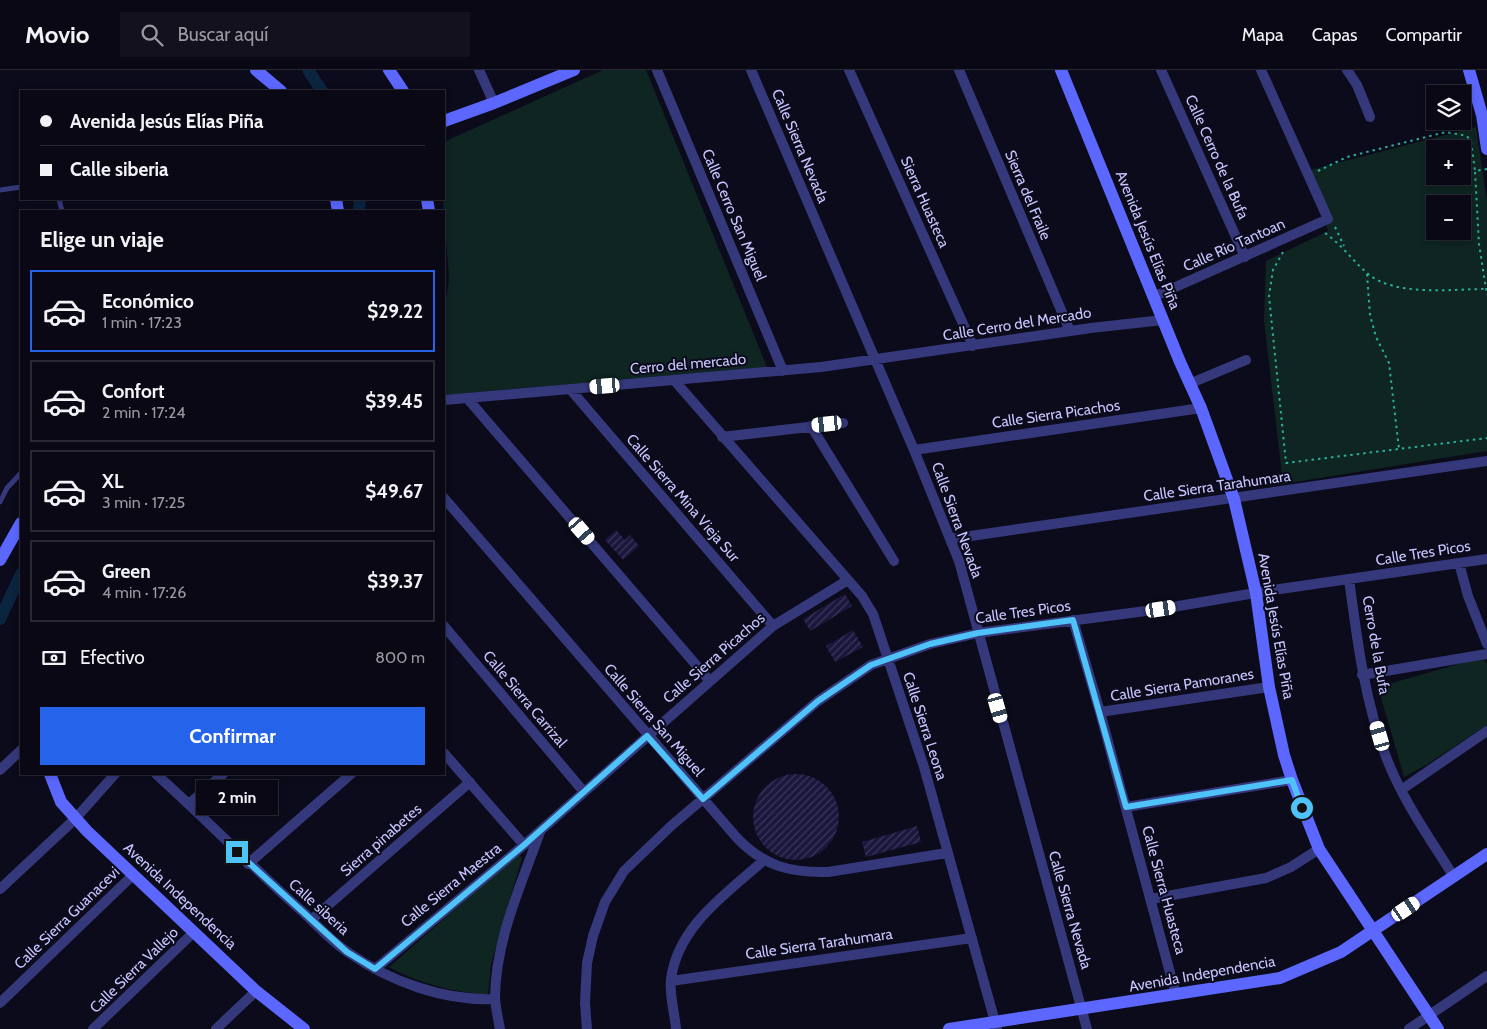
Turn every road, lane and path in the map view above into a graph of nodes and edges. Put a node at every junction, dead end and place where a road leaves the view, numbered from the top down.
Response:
1 (256, 70) edge
2 (389, 70) edge
3 (479, 70) edge
4 (657, 70) edge
5 (751, 70) edge
6 (849, 70) edge
7 (959, 70) edge
8 (1061, 70) edge
9 (1162, 70) edge
10 (1261, 70) edge
11 (1346, 70) edge
12 (1469, 70) edge
13 (570, 71) edge
14 (280, 90) edge
15 (401, 90) edge
16 (494, 103) junction
17 (1370, 117) dead end
18 (445, 121) edge
19 (1487, 149) edge
20 (1487, 169) edge
21 (1475, 171) junction
22 (1309, 175) junction
23 (20, 187) edge
24 (0, 190) edge
25 (1328, 220) junction
26 (1321, 232) dead end
27 (1288, 248) dead end
28 (1344, 248) junction
29 (1245, 257) junction
30 (1367, 273) junction
31 (1486, 289) edge
32 (1487, 295) edge
33 (1153, 297) junction
34 (1163, 320) junction
35 (1070, 331) junction
36 (973, 346) junction
37 (876, 360) junction
38 (1246, 360) dead end
39 (783, 371) junction
40 (674, 380) junction
41 (1190, 384) junction
42 (570, 389) junction
43 (467, 398) junction
44 (445, 400) edge
45 (1201, 408) junction
46 (842, 423) dead end
47 (811, 426) junction
48 (722, 437) junction
49 (1487, 438) edge
50 (1399, 449) junction
51 (914, 450) junction
52 (1487, 461) edge
53 (20, 474) edge
54 (445, 499) edge
55 (1234, 499) junction
56 (0, 502) edge
57 (20, 525) edge
58 (950, 539) junction
59 (1487, 559) edge
60 (0, 560) edge
61 (894, 561) dead end
62 (1459, 563) junction
63 (1349, 579) junction
64 (848, 580) junction
65 (1256, 593) junction
66 (1073, 620) junction
67 (773, 626) junction
68 (445, 627) edge
69 (978, 633) junction
70 (1487, 644) edge
71 (1487, 654) edge
72 (887, 658) junction
73 (1362, 675) junction
74 (709, 680) junction
75 (1269, 687) junction
76 (1100, 712) junction
77 (1487, 732) edge
78 (647, 736) junction
79 (20, 751) edge
80 (445, 754) edge
81 (0, 770) edge
82 (50, 775) edge
83 (114, 775) edge
84 (157, 775) edge
85 (222, 775) edge
86 (350, 775) edge
87 (1292, 780) junction
88 (470, 782) junction
89 (1401, 790) junction
90 (584, 792) junction
91 (703, 799) junction
92 (189, 804) junction
93 (1126, 807) junction
94 (75, 819) junction
95 (541, 831) junction
96 (524, 845) junction
97 (1319, 849) junction
98 (947, 853) junction
99 (1487, 854) edge
100 (763, 861) junction
101 (248, 864) junction
102 (133, 875) junction
103 (1454, 877) junction
104 (0, 889) edge
105 (1151, 899) junction
106 (311, 920) junction
107 (1374, 931) junction
108 (194, 932) junction
109 (972, 938) junction
110 (375, 969) junction
111 (1487, 976) edge
112 (671, 981) junction
113 (256, 992) junction
114 (1176, 995) junction
115 (495, 999) junction
116 (0, 1003) edge
117 (1082, 1010) junction
118 (1430, 1015) junction
119 (996, 1026) edge
120 (94, 1029) edge
121 (216, 1029) edge
122 (304, 1029) edge
123 (500, 1029) edge
124 (587, 1029) edge
125 (676, 1029) edge
126 (949, 1029) edge
127 (1087, 1029) edge
128 (1409, 1029) edge
129 (1438, 1029) edge

1 - 14 street
2 - 15 street
3 - 16 street
4 - 39 street, Calle Cerro San Miguel
5 - 37 street, Calle Sierra Nevada
6 - 36 street, Sierra Huasteca
7 - 35 street, Sierra del Fraile
8 - 33 street, Avenida Jesús Elías Piña
9 - 29 street, Calle Cerro de la Bufa
10 - 22 street
11 - 17 street
12 - 19 street
13 - 16 street
16 - 18 street
20 - 21 path
21 - 22 path
21 - 31 path
22 - 25 street
23 - 24 lane
25 - 28 path
25 - 29 street, Calle Río Tantoan
26 - 28 path
27 - 50 path
28 - 30 path
29 - 33 street, Calle Río Tantoan
30 - 31 path
30 - 50 path
31 - 32 path
33 - 34 street, Avenida Jesús Elías Piña
34 - 35 street, Calle Cerro del Mercado
34 - 41 street, Avenida Jesús Elías Piña
35 - 36 street, Calle Cerro del Mercado
36 - 37 street, Calle Cerro del Mercado
37 - 39 street, Cerro del mercado
37 - 51 street, Calle Sierra Nevada
38 - 41 street
39 - 40 street, Cerro del mercado
40 - 42 street, Cerro del mercado
40 - 48 street, Calle Sierra Leona
41 - 45 street, Avenida Jesús Elías Piña
42 - 43 street, Cerro del mercado
42 - 67 street, Calle Sierra Mina Vieja Sur
43 - 44 street, Cerro del mercado
43 - 74 street
45 - 51 street, Calle Sierra Picachos
45 - 55 street, Avenida Jesús Elías Piña
46 - 47 street
47 - 48 street
47 - 61 street
48 - 64 street, Calle Sierra Leona
49 - 50 path
51 - 58 street, Calle Sierra Nevada
52 - 55 street, Calle Sierra Tarahumara
53 - 56 lane
54 - 78 street, Calle Sierra San Miguel
55 - 58 street, Calle Sierra Tarahumara
55 - 65 street, Avenida Jesús Elías Piña
57 - 60 street
58 - 69 street, Calle Sierra Nevada
59 - 62 street, Calle Tres Picos
62 - 63 street, Calle Tres Picos
62 - 70 street
63 - 65 street, Calle Tres Picos
63 - 73 street, Cerro de la Bufa
64 - 67 street, Calle Sierra Picachos
64 - 72 street, Calle Sierra Leona
65 - 66 street, Calle Tres Picos
65 - 75 street, Avenida Jesús Elías Piña
66 - 69 street, Calle Tres Picos
66 - 76 street, Calle Sierra Huasteca
67 - 74 street, Calle Sierra Picachos
68 - 90 street, Calle Sierra Carrizal
69 - 72 street, Calle Tres Picos
69 - 117 street, Calle Sierra Nevada
71 - 73 street
72 - 91 street, Calle Tres Picos
72 - 98 street, Calle Sierra Leona
73 - 89 street, Cerro de la Bufa
74 - 78 street, Calle Sierra Picachos
75 - 76 street, Calle Sierra Pamoranes
75 - 87 street, Avenida Jesús Elías Piña
76 - 93 street, Calle Sierra Huasteca
77 - 89 street
78 - 90 street, Calle Sierra Picachos
78 - 91 street, Calle Sierra San Miguel
79 - 81 street
80 - 88 street
82 - 94 street, Avenida Independencia
83 - 94 street
84 - 92 street, Calle siberia
85 - 92 street
86 - 101 street
87 - 93 street
87 - 97 street, Avenida Jesús Elías Piña
88 - 96 street
88 - 106 street, Sierra pinabetes
89 - 103 street, Cerro de la Bufa
90 - 95 street, Calle Sierra Picachos
91 - 100 street, Calle Sierra San Miguel
91 - 124 street, Calle Tres Picos
92 - 101 street, Calle siberia
93 - 105 street, Calle Sierra Huasteca
94 - 102 street, Avenida Independencia
94 - 104 street
95 - 96 street, Calle Sierra Picachos
95 - 115 street, Calle Sierra Picachos
96 - 110 street, Calle Sierra Maestra
97 - 105 street
97 - 107 street, Avenida Jesús Elías Piña
98 - 100 street, Calle Sierra San Miguel
98 - 109 street, Calle Sierra Leona
99 - 103 street, Avenida Independencia
100 - 112 street
101 - 106 street, Calle siberia
102 - 108 street, Avenida Independencia
102 - 116 street, Calle Sierra Guanacevi
103 - 107 street, Avenida Independencia
105 - 114 street, Calle Sierra Huasteca
106 - 110 street, Calle siberia
107 - 114 street, Avenida Independencia
107 - 118 street, Avenida Jesús Elías Piña
108 - 113 street, Avenida Independencia
108 - 120 street, Calle Sierra Vallejo
109 - 112 street, Calle Sierra Tarahumara
109 - 119 street, Calle Sierra Leona
110 - 115 street, Calle siberia
111 - 118 street
112 - 125 street
113 - 121 street
113 - 122 street, Avenida Independencia
114 - 117 street, Avenida Independencia
115 - 123 street, Calle Sierra Picachos
117 - 119 street, Avenida Independencia
117 - 127 street, Calle Sierra Nevada
118 - 128 street
118 - 129 street, Avenida Jesús Elías Piña
119 - 126 street, Avenida Independencia

